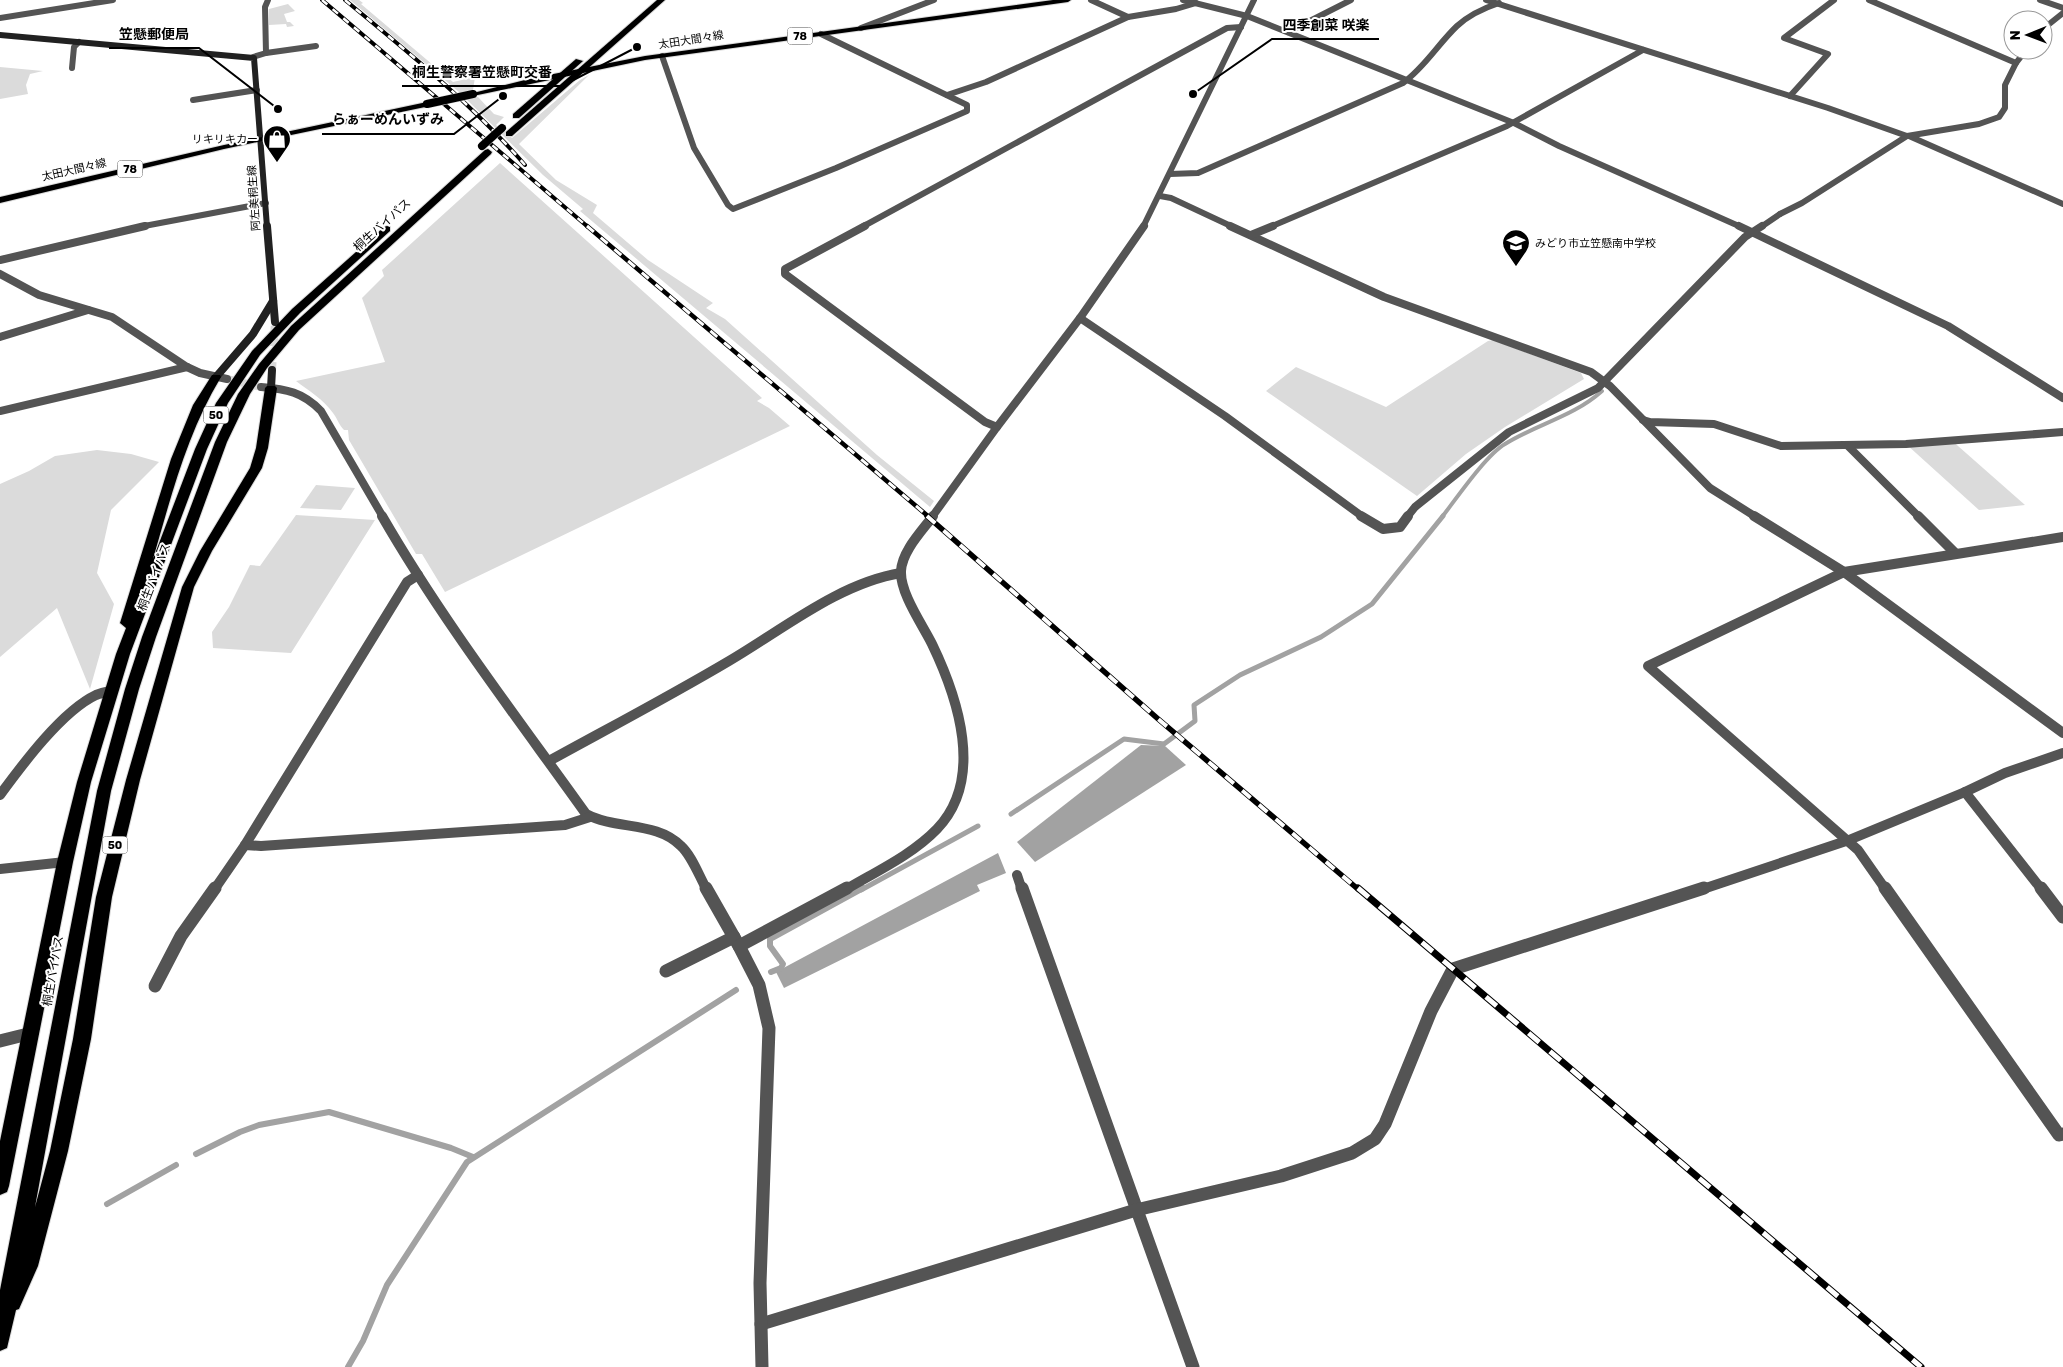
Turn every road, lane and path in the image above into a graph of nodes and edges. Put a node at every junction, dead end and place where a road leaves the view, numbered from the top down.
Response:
1 (112, 0) edge
2 (268, 0) edge
3 (661, 0) edge
4 (934, 0) edge
5 (1068, 0) edge
6 (1091, 0) edge
7 (1183, 0) edge
8 (1254, 0) edge
9 (1351, 0) edge
10 (1486, 0) edge
11 (1507, 0) edge
12 (1834, 0) edge
13 (1869, 0) edge
14 (2040, 0) edge
15 (1196, 3) junction
16 (1496, 4) junction
17 (2063, 8) edge
18 (1247, 16) junction
19 (1128, 17) junction
20 (0, 18) edge
21 (1241, 27) junction
22 (861, 28) junction
23 (1288, 32) junction
24 (821, 34) junction
25 (0, 35) edge
26 (79, 42) junction
27 (316, 46) dead end
28 (1643, 50) junction
29 (266, 53) junction
30 (587, 53) dead end
31 (662, 56) junction
32 (253, 57) junction
33 (2018, 60) edge
34 (2016, 63) junction
35 (72, 68) dead end
36 (581, 70) junction
37 (563, 74) junction
38 (1409, 79) junction
39 (257, 90) junction
40 (947, 95) junction
41 (1790, 96) junction
42 (193, 100) dead end
43 (1514, 123) junction
44 (505, 131) junction
45 (1908, 136) junction
46 (260, 139) junction
47 (485, 149) junction
48 (1170, 174) junction
49 (1160, 196) junction
50 (0, 200) edge
51 (266, 203) junction
52 (2063, 204) edge
53 (1751, 233) junction
54 (1251, 234) junction
55 (0, 260) edge
56 (0, 274) edge
57 (272, 301) junction
58 (88, 310) junction
59 (1080, 318) junction
60 (275, 322) tunnel mouth
61 (0, 337) edge
62 (187, 366) junction
63 (272, 370) tunnel mouth
64 (222, 378) junction
65 (1603, 380) junction
66 (266, 387) junction
67 (2063, 398) edge
68 (0, 411) edge
69 (1643, 420) junction
70 (997, 428) junction
71 (2063, 432) edge
72 (1848, 446) junction
73 (2063, 537) edge
74 (1955, 553) junction
75 (1844, 572) junction
76 (901, 573) junction
77 (418, 575) junction
78 (123, 654) junction
79 (111, 692) junction
80 (2063, 733) edge
81 (2063, 753) edge
82 (549, 761) junction
83 (1965, 792) junction
84 (0, 795) edge
85 (590, 817) junction
86 (1849, 840) junction
87 (245, 846) junction
88 (65, 862) junction
89 (0, 869) edge
90 (1017, 875) dead end
91 (2063, 917) edge
92 (737, 941) junction
93 (666, 971) dead end
94 (155, 986) dead end
95 (32, 1033) junction
96 (0, 1041) edge
97 (2063, 1134) edge
98 (0, 1186) edge
99 (1136, 1210) junction
100 (4, 1317) junction
101 (760, 1324) junction
102 (0, 1341) edge
103 (762, 1367) edge
104 (1193, 1367) edge

1 - 20 street
2 - 29 street
3 - 36 highway, 桐生バイパス / 50
4 - 22 street
5 - 22 main road, 太田大間々線 / 78
6 - 19 street
7 - 15 street
8 - 18 street
9 - 23 street
10 - 16 street
11 - 16 street
12 - 41 street
13 - 34 street
14 - 17 street
15 - 18 street
15 - 19 street
16 - 28 street
16 - 38 street
18 - 21 street
18 - 23 street
19 - 40 street
21 - 48 street
21 - 70 street
22 - 24 main road, 太田大間々線 / 78
23 - 38 street
24 - 31 main road, 太田大間々線 / 78
24 - 40 street
25 - 26 main road
26 - 32 main road
26 - 35 street
27 - 29 street
28 - 41 street
28 - 43 street
29 - 32 street
30 - 37 highway, 桐生バイパス / 50
31 - 36 main road, 太田大間々線 / 78
31 - 40 street
32 - 39 main road, 阿左美桐生線
33 - 34 street
34 - 45 street
36 - 37 main road, 太田大間々線 / 78
36 - 44 highway, 桐生バイパス / 50
37 - 44 highway, 桐生バイパス / 50
37 - 46 main road, 太田大間々線 / 78, bridge
38 - 43 street
38 - 48 street
39 - 42 street
39 - 46 main road, 阿左美桐生線
41 - 45 street
43 - 53 street
43 - 54 street
44 - 47 highway, 桐生バイパス / 50
45 - 52 street
45 - 53 street
46 - 50 main road, 太田大間々線 / 78
46 - 51 main road, 阿左美桐生線
47 - 78 highway, 桐生バイパス / 50
47 - 100 highway, 桐生バイパス / 50
48 - 49 street
49 - 54 street
49 - 59 street
51 - 55 street
51 - 57 main road, 阿左美桐生線
53 - 65 street
53 - 67 street
54 - 65 street
56 - 58 street
57 - 60 main road, 阿左美桐生線
57 - 64 main road
58 - 61 street
58 - 62 street
59 - 65 street
59 - 70 street
62 - 64 street
62 - 68 street
63 - 66 main road
64 - 78 highway
65 - 69 street
66 - 77 street
66 - 100 highway, 50
69 - 72 street
69 - 75 street
70 - 76 street
71 - 72 street
72 - 74 street
73 - 74 street
74 - 75 street
75 - 80 street
75 - 86 street
76 - 82 street
76 - 92 street
77 - 82 street
77 - 87 street
78 - 79 highway, 桐生バイパス / 50
79 - 84 street
79 - 88 highway, 桐生バイパス / 50
81 - 83 street
82 - 85 street
83 - 86 street
83 - 91 street
85 - 87 street
85 - 92 street
86 - 97 street
86 - 99 street
87 - 94 street
88 - 89 street
88 - 95 highway, 桐生バイパス / 50
90 - 99 street
92 - 93 street
92 - 101 street
95 - 96 street
95 - 98 highway, 桐生バイパス / 50
99 - 101 street
99 - 104 street
100 - 102 highway, 桐生バイパス / 50
101 - 103 street

